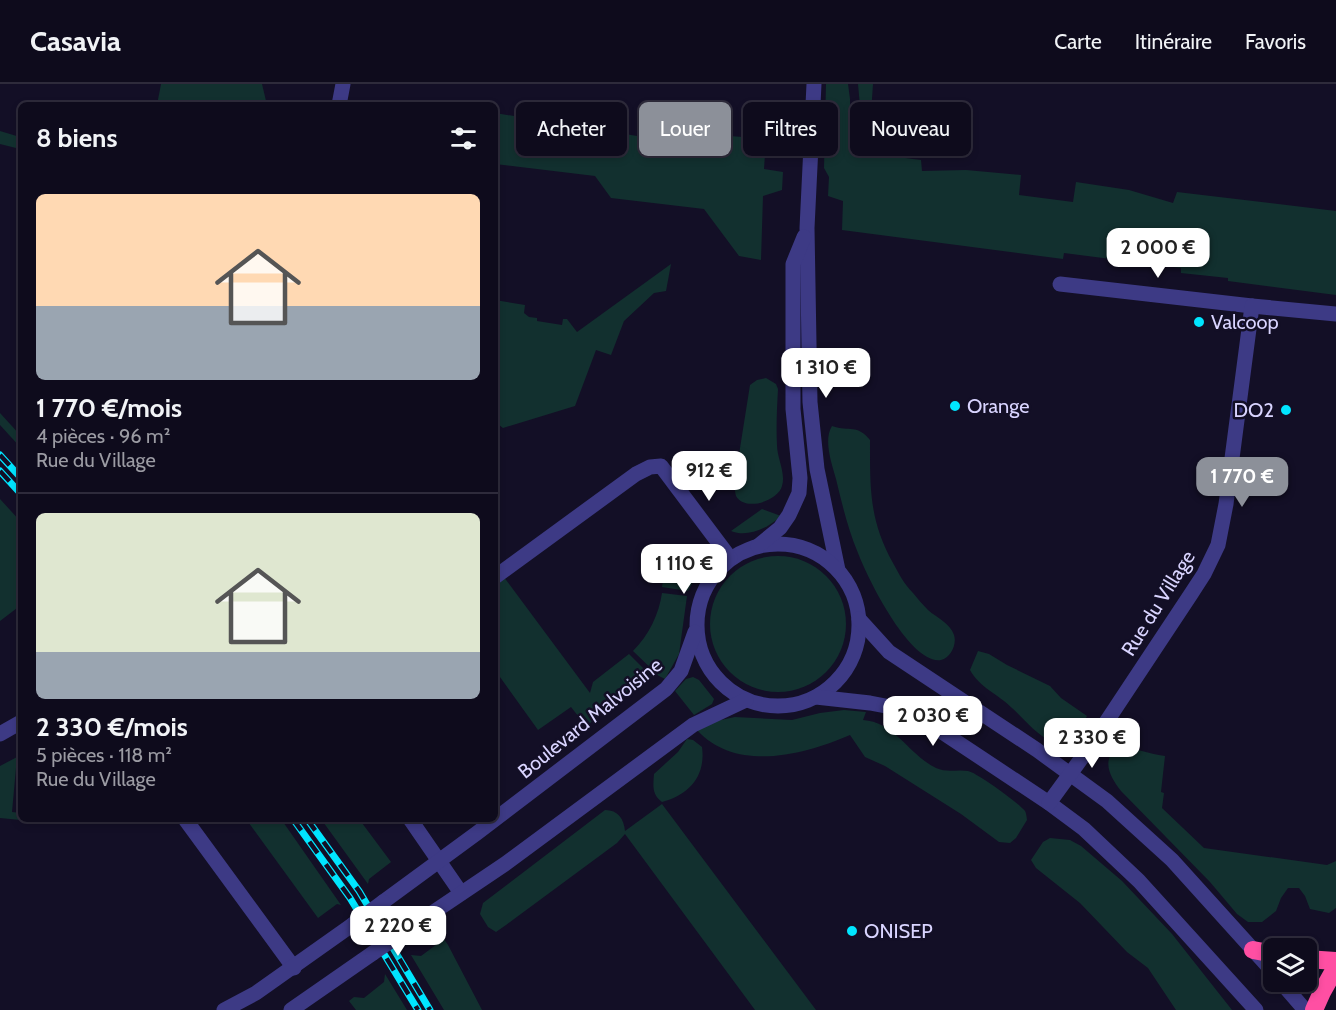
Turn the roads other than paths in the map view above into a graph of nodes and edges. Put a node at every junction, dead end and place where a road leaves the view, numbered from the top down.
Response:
1 (343, 84) edge
2 (814, 84) edge
3 (340, 102) edge
4 (807, 228) junction
5 (1060, 284) dead end
6 (1252, 306) junction
7 (1336, 314) edge
8 (758, 546) junction
9 (730, 558) junction
10 (838, 570) junction
11 (498, 575) edge
12 (859, 619) junction
13 (696, 629) junction
14 (816, 697) junction
15 (746, 700) junction
16 (18, 724) edge
17 (0, 734) edge
18 (1071, 774) junction
19 (1050, 803) junction
20 (498, 816) edge
21 (187, 822) edge
22 (412, 822) edge
23 (490, 822) edge
24 (439, 861) junction
25 (461, 893) junction
26 (1253, 950) junction
27 (1263, 952) edge
28 (1317, 960) edge
29 (1263, 961) edge
30 (1336, 961) edge
31 (1336, 967) edge
32 (294, 968) junction
33 (1289, 992) edge
34 (224, 1010) edge
35 (291, 1010) edge
36 (1256, 1010) edge
37 (1305, 1010) edge
38 (1314, 1010) edge

1 - 3 street
2 - 4 street
4 - 8 street
4 - 10 street
5 - 6 street
6 - 7 street
6 - 18 street, Rue du Village
8 - 9 street
8 - 10 street
9 - 11 street
9 - 13 street
10 - 12 street
12 - 14 street
12 - 18 street
13 - 15 street
13 - 20 street, Boulevard Malvoisine
14 - 15 street
14 - 19 street
15 - 25 street
16 - 17 street
18 - 19 street, Rue du Village
18 - 26 street
19 - 36 street
21 - 32 street
22 - 24 street
23 - 24 street, Boulevard Malvoisine
24 - 25 street
24 - 32 street, Boulevard Malvoisine, bridge
25 - 35 street, bridge
26 - 27 highway
26 - 29 street
28 - 30 highway
31 - 38 highway
32 - 34 street, Boulevard Malvoisine
33 - 37 street

